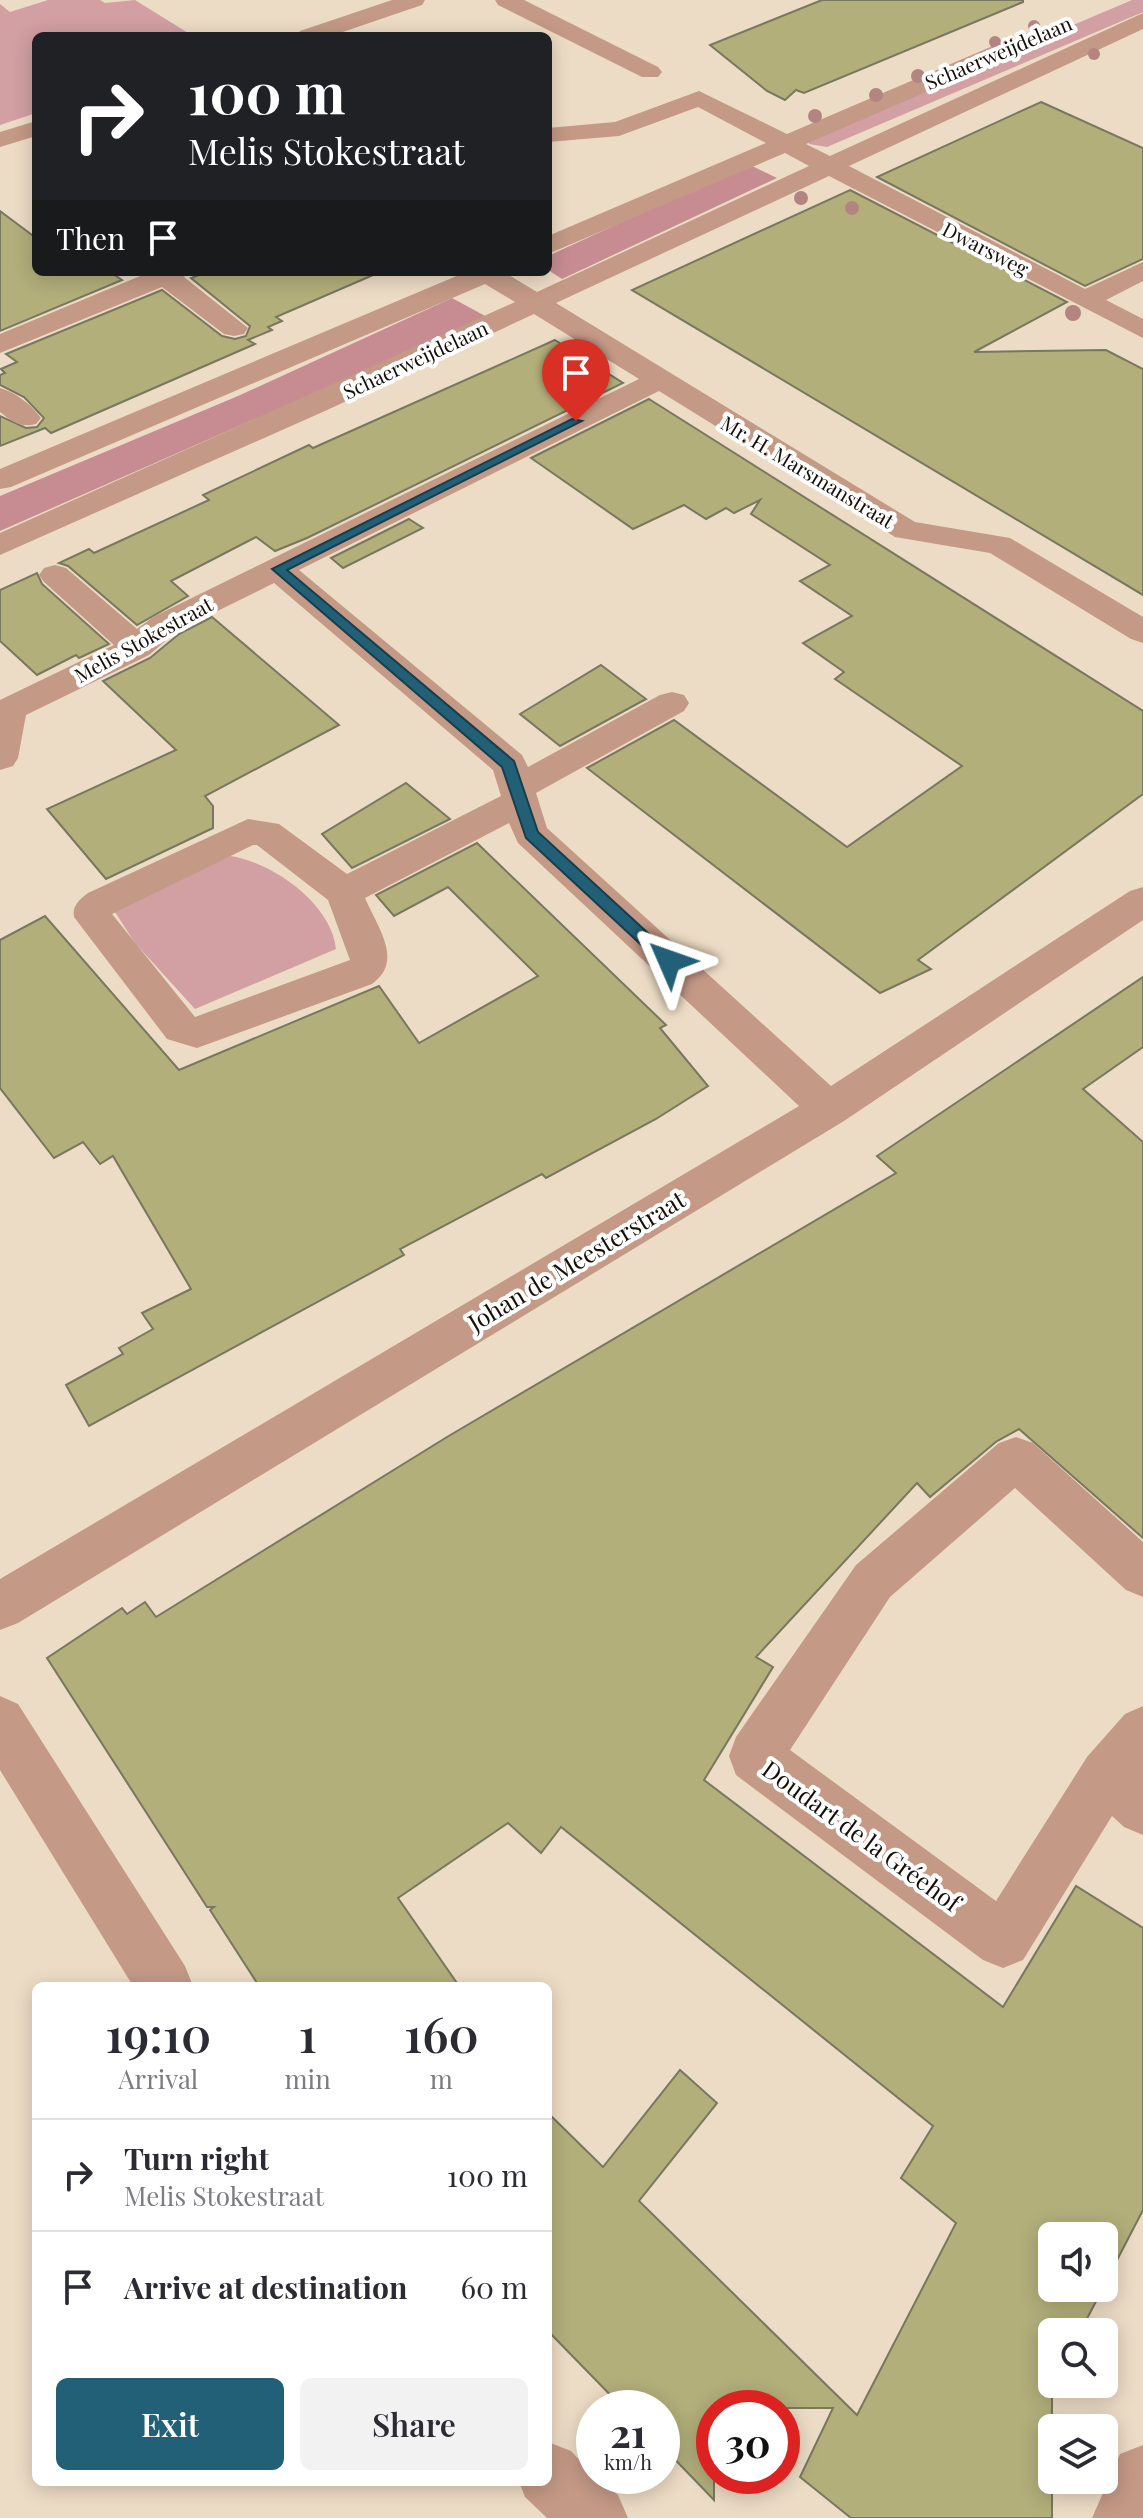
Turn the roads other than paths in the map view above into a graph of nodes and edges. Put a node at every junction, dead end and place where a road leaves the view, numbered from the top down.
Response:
1 (414, 0) edge
2 (506, 0) edge
3 (1143, 20) edge
4 (1049, 31) dead end
5 (320, 32) edge
6 (650, 72) dead end
7 (32, 129) edge
8 (552, 135) edge
9 (0, 140) edge
10 (786, 142) junction
11 (828, 167) junction
12 (552, 244) edge
13 (1143, 270) edge
14 (164, 276) edge
15 (171, 276) edge
16 (479, 276) edge
17 (494, 276) edge
18 (1085, 300) junction
19 (534, 303) junction
20 (234, 328) dead end
21 (1143, 330) edge
22 (0, 344) edge
23 (659, 380) junction
24 (0, 397) edge
25 (26, 418) dead end
26 (0, 480) edge
27 (0, 545) edge
28 (278, 569) junction
29 (55, 575) dead end
30 (1143, 632) edge
31 (137, 647) junction
32 (672, 703) dead end
33 (0, 758) edge
34 (519, 795) junction
35 (344, 892) junction
36 (1143, 901) edge
37 (829, 1109) junction
38 (1143, 1574) edge
39 (0, 1606) edge
40 (0, 1722) edge
41 (1143, 1732) edge
42 (1125, 1792) edge
43 (162, 1982) edge
44 (1143, 2477) edge
45 (552, 2478) edge
46 (595, 2518) edge
47 (1125, 2518) edge

1 - 5 street
2 - 6 street
3 - 11 street, Schaerweijdelaan
4 - 10 street, Schaerweijdelaan
7 - 9 street
8 - 10 street
10 - 11 street
10 - 12 street, Schaerweijdelaan
11 - 18 street, Dwarsweg
11 - 19 street, Schaerweijdelaan
13 - 18 street
14 - 22 street
15 - 20 street
16 - 26 street
17 - 19 street, Mr. H. Marsmanstraat
18 - 21 street, Dwarsweg
19 - 23 street, Mr. H. Marsmanstraat
19 - 27 street, Schaerweijdelaan
23 - 28 street, Melis Stokestraat
23 - 30 street, Mr. H. Marsmanstraat
24 - 25 street
28 - 31 street, Melis Stokestraat
28 - 34 street
29 - 31 street
31 - 33 street, Melis Stokestraat
32 - 34 street
34 - 35 street
34 - 37 street
35 - 35 street
36 - 37 street, Johan de Meesterstraat
37 - 39 street, Johan de Meesterstraat
38 - 42 street, Doudart de la Gréehof
40 - 43 street
41 - 42 street, Doudart de la Gréehof
44 - 47 street
45 - 46 street

